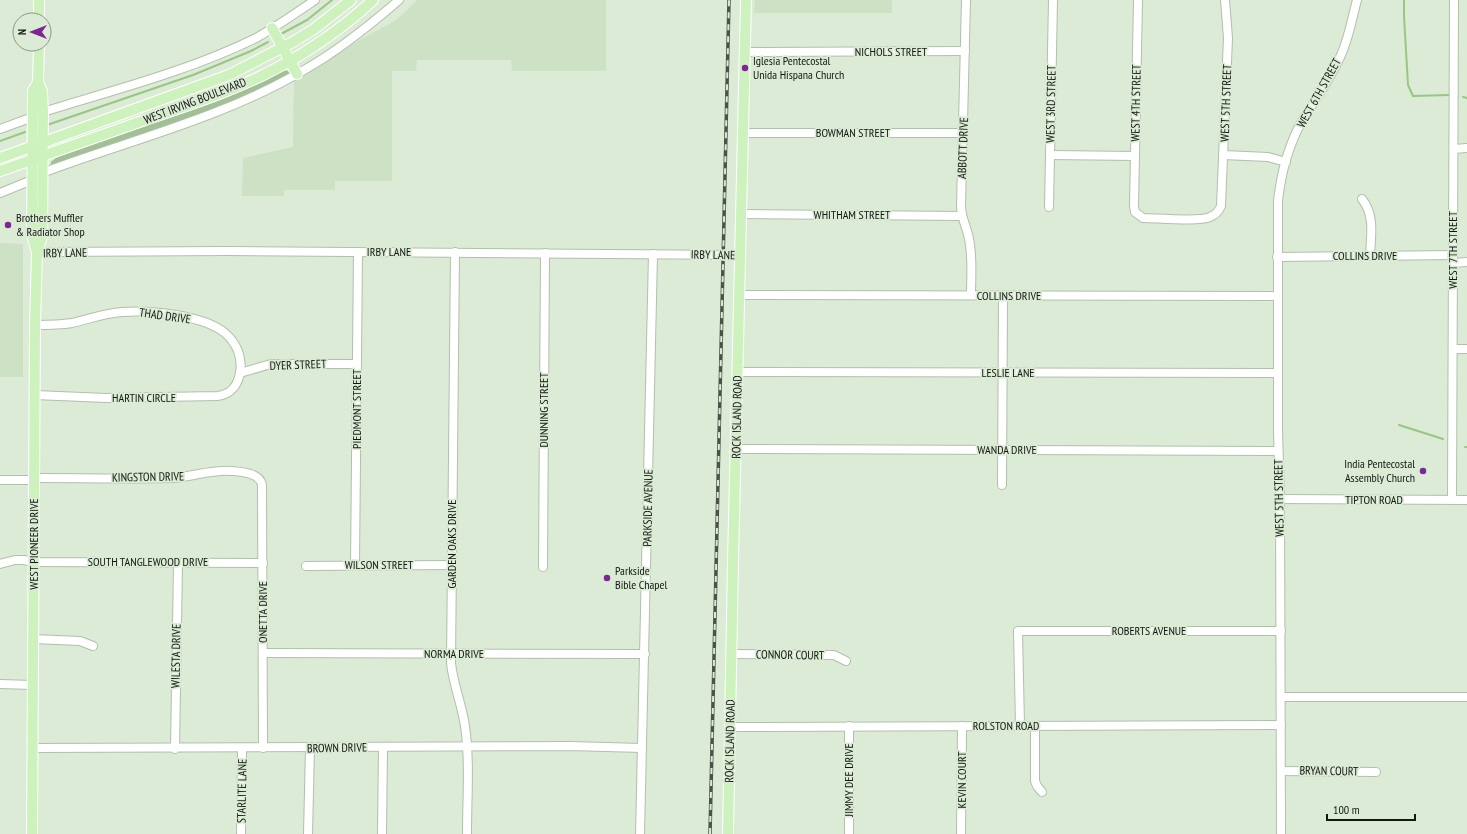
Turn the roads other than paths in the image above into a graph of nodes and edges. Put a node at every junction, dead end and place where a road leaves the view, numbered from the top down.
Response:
1 (39, 0) edge
2 (315, 0) edge
3 (351, 0) edge
4 (373, 0) edge
5 (399, 0) edge
6 (746, 0) edge
7 (966, 0) edge
8 (1053, 0) edge
9 (1138, 0) edge
10 (1226, 0) edge
11 (1357, 0) edge
12 (1454, 0) edge
13 (39, 12) edge
14 (272, 28) junction
15 (283, 48) junction
16 (39, 52) edge
17 (745, 52) junction
18 (965, 52) junction
19 (289, 61) junction
20 (297, 74) junction
21 (38, 82) junction
22 (43, 112) junction
23 (33, 117) junction
24 (0, 130) edge
25 (744, 133) junction
26 (964, 134) junction
27 (42, 142) junction
28 (32, 146) junction
29 (1454, 148) junction
30 (1467, 148) edge
31 (1050, 154) junction
32 (1224, 155) junction
33 (1135, 156) junction
34 (42, 157) junction
35 (0, 158) edge
36 (32, 160) junction
37 (1286, 162) junction
38 (0, 171) edge
39 (42, 173) junction
40 (32, 180) junction
41 (0, 193) edge
42 (1362, 199) dead end
43 (1134, 206) joint
44 (1049, 208) dead end
45 (742, 214) junction
46 (962, 216) junction
47 (358, 252) junction
48 (454, 252) junction
49 (37, 253) junction
50 (545, 253) junction
51 (653, 254) junction
52 (741, 255) junction
53 (1370, 255) junction
54 (1277, 257) junction
55 (1453, 259) junction
56 (1467, 262) edge
57 (740, 295) junction
58 (971, 296) junction
59 (1003, 296) junction
60 (1277, 296) junction
61 (35, 325) junction
62 (1453, 349) junction
63 (1467, 349) edge
64 (357, 364) junction
65 (738, 372) junction
66 (240, 373) junction
67 (1003, 373) junction
68 (1278, 374) junction
69 (35, 394) junction
70 (736, 449) junction
71 (1002, 450) junction
72 (1278, 451) junction
73 (259, 477) joint
74 (34, 479) junction
75 (0, 480) edge
76 (1002, 485) dead end
77 (1280, 500) junction
78 (1452, 500) junction
79 (1467, 500) edge
80 (33, 562) junction
81 (178, 562) junction
82 (263, 563) junction
83 (0, 564) edge
84 (452, 565) junction
85 (306, 566) dead end
86 (355, 566) junction
87 (543, 567) dead end
88 (1281, 631) junction
89 (33, 639) junction
90 (93, 646) dead end
91 (263, 653) junction
92 (451, 654) junction
93 (645, 654) junction
94 (732, 654) junction
95 (846, 661) dead end
96 (0, 684) edge
97 (33, 685) junction
98 (1467, 697) edge
99 (1281, 698) junction
100 (1281, 725) junction
101 (849, 726) junction
102 (962, 726) junction
103 (1020, 726) junction
104 (1035, 726) junction
105 (730, 727) junction
106 (383, 747) junction
107 (467, 747) junction
108 (32, 748) junction
109 (175, 748) junction
110 (242, 748) junction
111 (264, 748) junction
112 (310, 748) junction
113 (642, 748) junction
114 (1281, 771) junction
115 (1376, 772) dead end
116 (1042, 792) dead end
117 (32, 834) edge
118 (241, 834) edge
119 (308, 834) edge
120 (382, 834) edge
121 (467, 834) edge
122 (640, 834) edge
123 (728, 834) edge
124 (849, 834) edge
125 (961, 834) edge
126 (1281, 834) edge

1 - 13 main road
2 - 14 street
3 - 15 main road, WEST IRVING BOULEVARD
4 - 19 main road, WEST IRVING BOULEVARD
5 - 20 street, WEST IRVING BOULEVARD
6 - 17 main road, ROCK ISLAND ROAD
7 - 18 street, ABBOTT DRIVE
8 - 31 street, WEST 3RD STREET
9 - 33 street, WEST 4TH STREET
10 - 32 street, WEST 5TH STREET
11 - 37 street, WEST 6TH STREET
12 - 29 street, WEST 7TH STREET
14 - 15 main road
14 - 22 street
15 - 19 main road
15 - 27 main road, WEST IRVING BOULEVARD
16 - 21 main road
17 - 18 street, NICHOLS STREET
17 - 25 main road, ROCK ISLAND ROAD
18 - 26 street, ABBOTT DRIVE
19 - 20 main road
19 - 34 main road, WEST IRVING BOULEVARD
20 - 39 street, WEST IRVING BOULEVARD
21 - 22 main road
21 - 23 main road
22 - 27 main road
23 - 24 street
23 - 28 main road
25 - 26 street, BOWMAN STREET
25 - 45 main road, ROCK ISLAND ROAD
26 - 46 street, ABBOTT DRIVE
27 - 28 main road, WEST IRVING BOULEVARD
27 - 34 main road, WEST PIONEER DRIVE
28 - 35 main road, WEST IRVING BOULEVARD
28 - 36 main road, WEST PIONEER DRIVE
29 - 30 street
29 - 55 street, WEST 7TH STREET
31 - 33 street
31 - 44 street, WEST 3RD STREET
32 - 37 street
32 - 43 street, WEST 5TH STREET
33 - 43 street, WEST 4TH STREET
34 - 36 main road, WEST IRVING BOULEVARD
34 - 39 main road, WEST PIONEER DRIVE
36 - 38 main road, WEST IRVING BOULEVARD
36 - 40 main road, WEST PIONEER DRIVE
37 - 54 street, WEST 5TH STREET
39 - 49 main road, WEST PIONEER DRIVE
40 - 41 street
40 - 49 main road, WEST PIONEER DRIVE
42 - 53 street
45 - 46 street, WHITHAM STREET
45 - 52 main road, ROCK ISLAND ROAD
46 - 58 street, ABBOTT DRIVE
47 - 48 street, IRBY LANE
47 - 49 street, IRBY LANE
47 - 64 street, PIEDMONT STREET
48 - 50 street, IRBY LANE
48 - 84 street, GARDEN OAKS DRIVE
49 - 61 main road, WEST PIONEER DRIVE
50 - 51 street, IRBY LANE
50 - 87 street, DUNNING STREET
51 - 52 street, IRBY LANE
51 - 93 street, PARKSIDE AVENUE
52 - 57 main road, ROCK ISLAND ROAD
53 - 54 street, COLLINS DRIVE
53 - 55 street, COLLINS DRIVE
54 - 60 street, WEST 5TH STREET
55 - 56 street, COLLINS DRIVE
55 - 62 street, WEST 7TH STREET
57 - 58 street, COLLINS DRIVE
57 - 65 main road, ROCK ISLAND ROAD
58 - 59 street, COLLINS DRIVE
59 - 60 street, COLLINS DRIVE
59 - 67 street
60 - 68 street, WEST 5TH STREET
61 - 66 street, THAD DRIVE
61 - 69 main road, WEST PIONEER DRIVE
62 - 63 street
62 - 78 street, WEST 7TH STREET
64 - 66 street, DYER STREET
64 - 86 street, PIEDMONT STREET
65 - 67 street, LESLIE LANE
65 - 70 main road, ROCK ISLAND ROAD
66 - 69 street, HARTIN CIRCLE
67 - 68 street, LESLIE LANE
67 - 71 street
68 - 72 street, WEST 5TH STREET
69 - 74 main road, WEST PIONEER DRIVE
70 - 71 street, WANDA DRIVE
70 - 94 main road, ROCK ISLAND ROAD
71 - 72 street, WANDA DRIVE
71 - 76 street
72 - 77 street, WEST 5TH STREET
73 - 74 street, KINGSTON DRIVE
73 - 82 street, ONETTA DRIVE
74 - 75 street, KINGSTON DRIVE
74 - 80 main road, WEST PIONEER DRIVE
77 - 78 street, TIPTON ROAD
77 - 88 street, WEST 5TH STREET
78 - 79 street, TIPTON ROAD
80 - 81 street, SOUTH TANGLEWOOD DRIVE
80 - 83 street, SOUTH TANGLEWOOD DRIVE
80 - 89 main road, WEST PIONEER DRIVE
81 - 82 street, SOUTH TANGLEWOOD DRIVE
81 - 109 street, WILESTA DRIVE
82 - 91 street, ONETTA DRIVE
84 - 86 street, WILSON STREET
84 - 92 street, GARDEN OAKS DRIVE
85 - 86 street, WILSON STREET
88 - 99 street, WEST 5TH STREET
88 - 103 street, ROBERTS AVENUE
89 - 90 street
89 - 97 main road, WEST PIONEER DRIVE
91 - 92 street, NORMA DRIVE
91 - 111 street, ONETTA DRIVE
92 - 93 street, NORMA DRIVE
92 - 107 street, GARDEN OAKS DRIVE
93 - 113 street, PARKSIDE AVENUE
94 - 95 street, CONNOR COURT
94 - 105 main road, ROCK ISLAND ROAD
96 - 97 street
97 - 108 main road, WEST PIONEER DRIVE
98 - 99 street
99 - 100 street, WEST 5TH STREET
100 - 104 street, ROLSTON ROAD
100 - 114 street, WEST 5TH STREET
101 - 102 street, ROLSTON ROAD
101 - 105 street, ROLSTON ROAD
101 - 124 street, JIMMY DEE DRIVE
102 - 103 street, ROLSTON ROAD
102 - 125 street, KEVIN COURT
103 - 104 street, ROLSTON ROAD
104 - 116 street
105 - 123 main road, ROCK ISLAND ROAD
106 - 107 street, BROWN DRIVE
106 - 112 street, BROWN DRIVE
106 - 120 street
107 - 113 street, BROWN DRIVE
107 - 121 street, GARDEN OAKS DRIVE
108 - 109 street, BROWN DRIVE
108 - 117 main road, WEST PIONEER DRIVE
109 - 110 street, BROWN DRIVE
110 - 111 street, BROWN DRIVE
110 - 118 street, STARLITE LANE
111 - 112 street, BROWN DRIVE
112 - 119 street
113 - 122 street, PARKSIDE AVENUE
114 - 115 street, BRYAN COURT
114 - 126 street, WEST 5TH STREET

